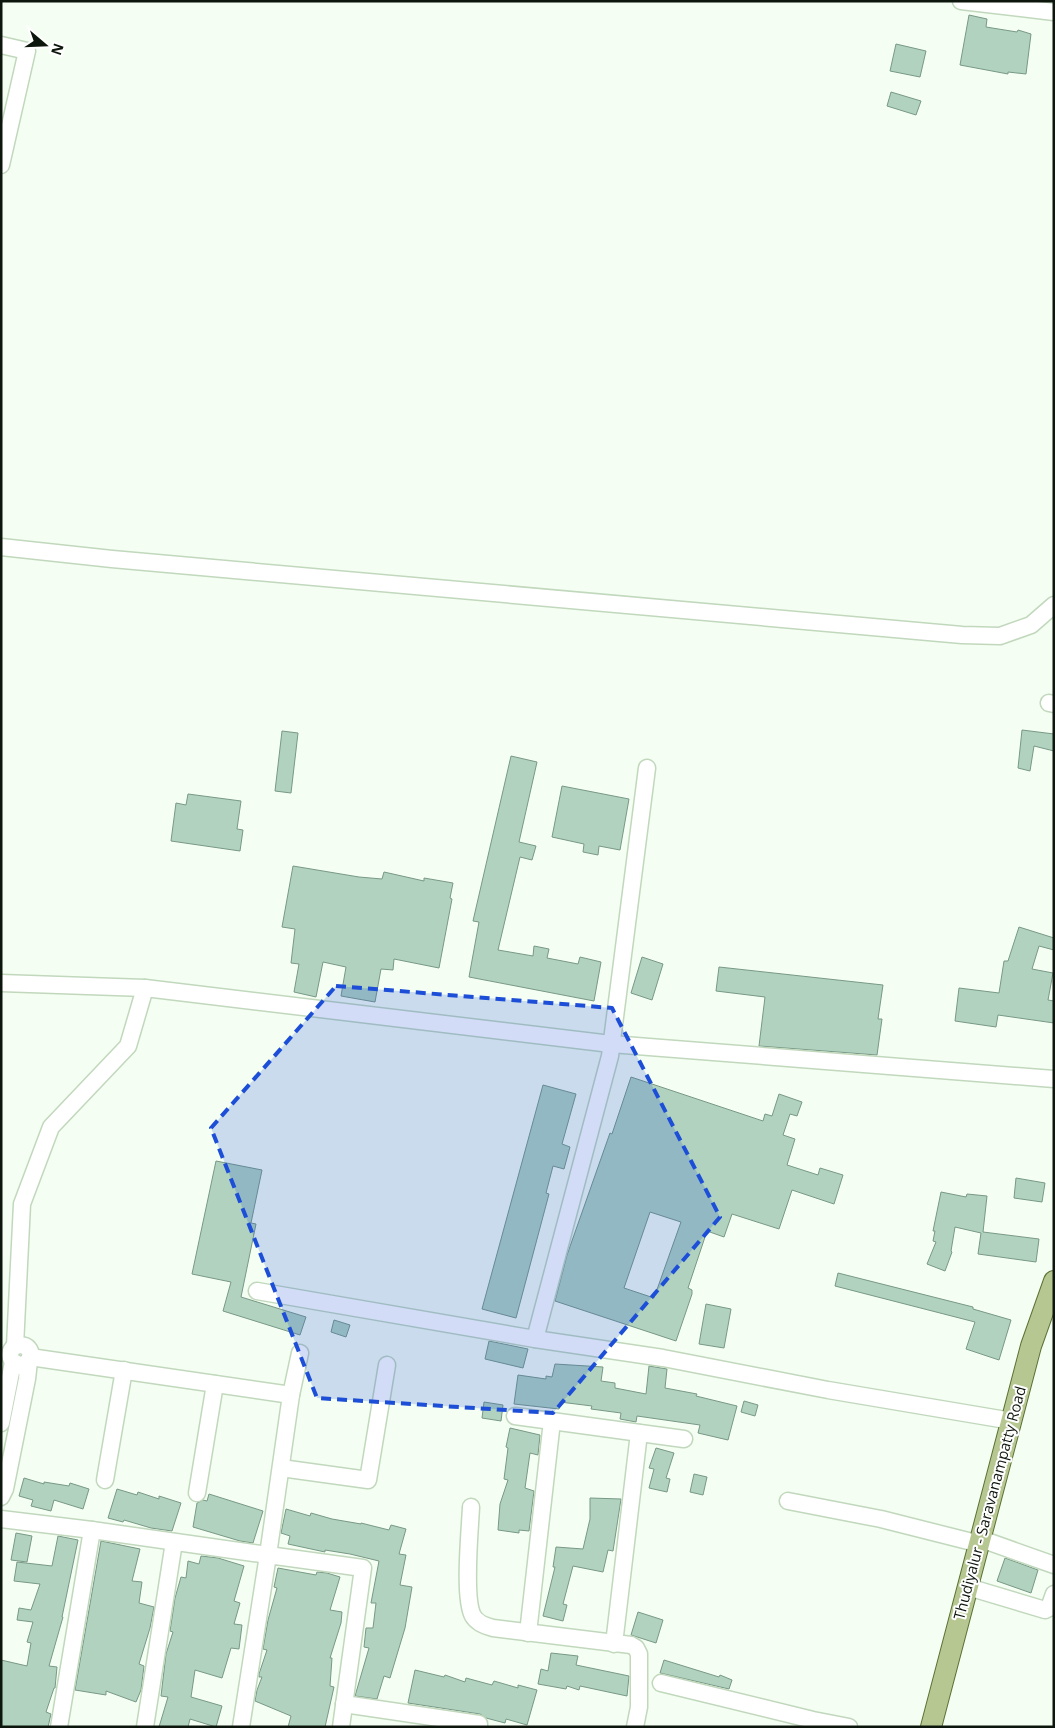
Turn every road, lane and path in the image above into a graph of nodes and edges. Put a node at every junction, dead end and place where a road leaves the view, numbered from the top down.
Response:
1 (961, 1) edge
2 (1054, 12) edge
3 (1, 45) edge
4 (1, 165) edge
5 (1, 547) edge
6 (1054, 606) edge
7 (647, 768) dead end
8 (1, 983) edge
9 (145, 988) junction
10 (611, 1044) junction
11 (1054, 1079) edge
12 (1054, 1282) edge
13 (257, 1291) dead end
14 (535, 1338) junction
15 (300, 1353) dead end
16 (16, 1358) edge
17 (387, 1365) dead end
18 (124, 1370) junction
19 (215, 1384) junction
20 (291, 1395) junction
21 (515, 1416) dead end
22 (552, 1421) junction
23 (1012, 1421) junction
24 (1, 1423) edge
25 (639, 1433) junction
26 (684, 1439) dead end
27 (281, 1468) junction
28 (105, 1480) dead end
29 (197, 1493) dead end
30 (1, 1497) edge
31 (788, 1501) dead end
32 (471, 1507) dead end
33 (1, 1519) edge
34 (92, 1530) junction
35 (980, 1541) junction
36 (174, 1542) junction
37 (268, 1556) junction
38 (1054, 1565) edge
39 (968, 1587) junction
40 (1054, 1594) edge
41 (528, 1633) junction
42 (614, 1644) junction
43 (662, 1683) dead end
44 (344, 1704) junction
45 (59, 1727) edge
46 (145, 1727) edge
47 (241, 1727) edge
48 (341, 1727) edge
49 (479, 1727) edge
50 (635, 1727) edge
51 (848, 1727) edge
52 (932, 1727) edge

1 - 2 street
3 - 4 street
5 - 6 street
7 - 10 street
8 - 9 street
9 - 10 street
9 - 16 street
10 - 11 street
10 - 14 street
12 - 23 main road, Thudiyalur - Saravanampatty Road
13 - 14 street
14 - 23 street
15 - 20 street
16 - 18 street
16 - 24 street
16 - 30 street
17 - 27 street
18 - 19 street
18 - 28 street
19 - 20 street
19 - 29 street
20 - 27 street
21 - 22 street
22 - 25 street
22 - 41 street
23 - 35 main road, Thudiyalur - Saravanampatty Road
25 - 26 street
25 - 42 street
27 - 37 street
31 - 35 street
32 - 41 street
33 - 34 street
34 - 36 street
34 - 45 street
35 - 38 street
35 - 39 main road, Thudiyalur - Saravanampatty Road
36 - 37 street
36 - 46 street
37 - 44 street
37 - 47 street
39 - 40 street
39 - 52 main road, Thudiyalur - Saravanampatty Road
41 - 42 street
42 - 50 street
43 - 51 street
44 - 48 street
44 - 49 street

